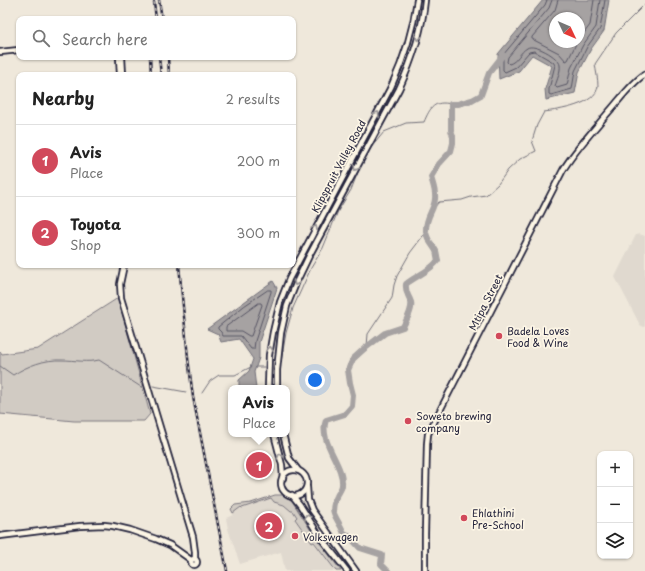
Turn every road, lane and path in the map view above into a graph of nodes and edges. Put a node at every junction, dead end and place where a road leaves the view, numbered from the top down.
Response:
1 (417, 0) edge
2 (425, 0) edge
3 (16, 50) edge
4 (0, 52) edge
5 (118, 60) edge
6 (122, 60) edge
7 (120, 72) edge
8 (123, 72) edge
9 (645, 74) edge
10 (296, 265) edge
11 (123, 268) edge
12 (294, 268) edge
13 (268, 385) edge
14 (277, 385) edge
15 (275, 437) edge
16 (284, 437) edge
17 (299, 471) junction
18 (283, 478) junction
19 (306, 487) junction
20 (292, 496) junction
21 (0, 536) edge
22 (194, 561) junction
23 (194, 571) edge
24 (346, 571) edge
25 (356, 571) edge
26 (425, 571) edge

10 -> 1 main road, Klipspruit Valley Road
2 -> 14 main road, Klipspruit Valley Road
3 - 4 main road
5 - 7 main road
6 - 8 main road
9 - 26 main road, Mtipa Street
11 - 22 main road
13 -> 12 main road, Klipspruit Valley Road
18 -> 15 main road
16 - 17 main road
17 - 18 main road
17 - 19 main road
18 - 20 main road
19 - 20 main road
19 - 25 main road
24 -> 20 main road
21 - 22 main road
22 - 23 main road

